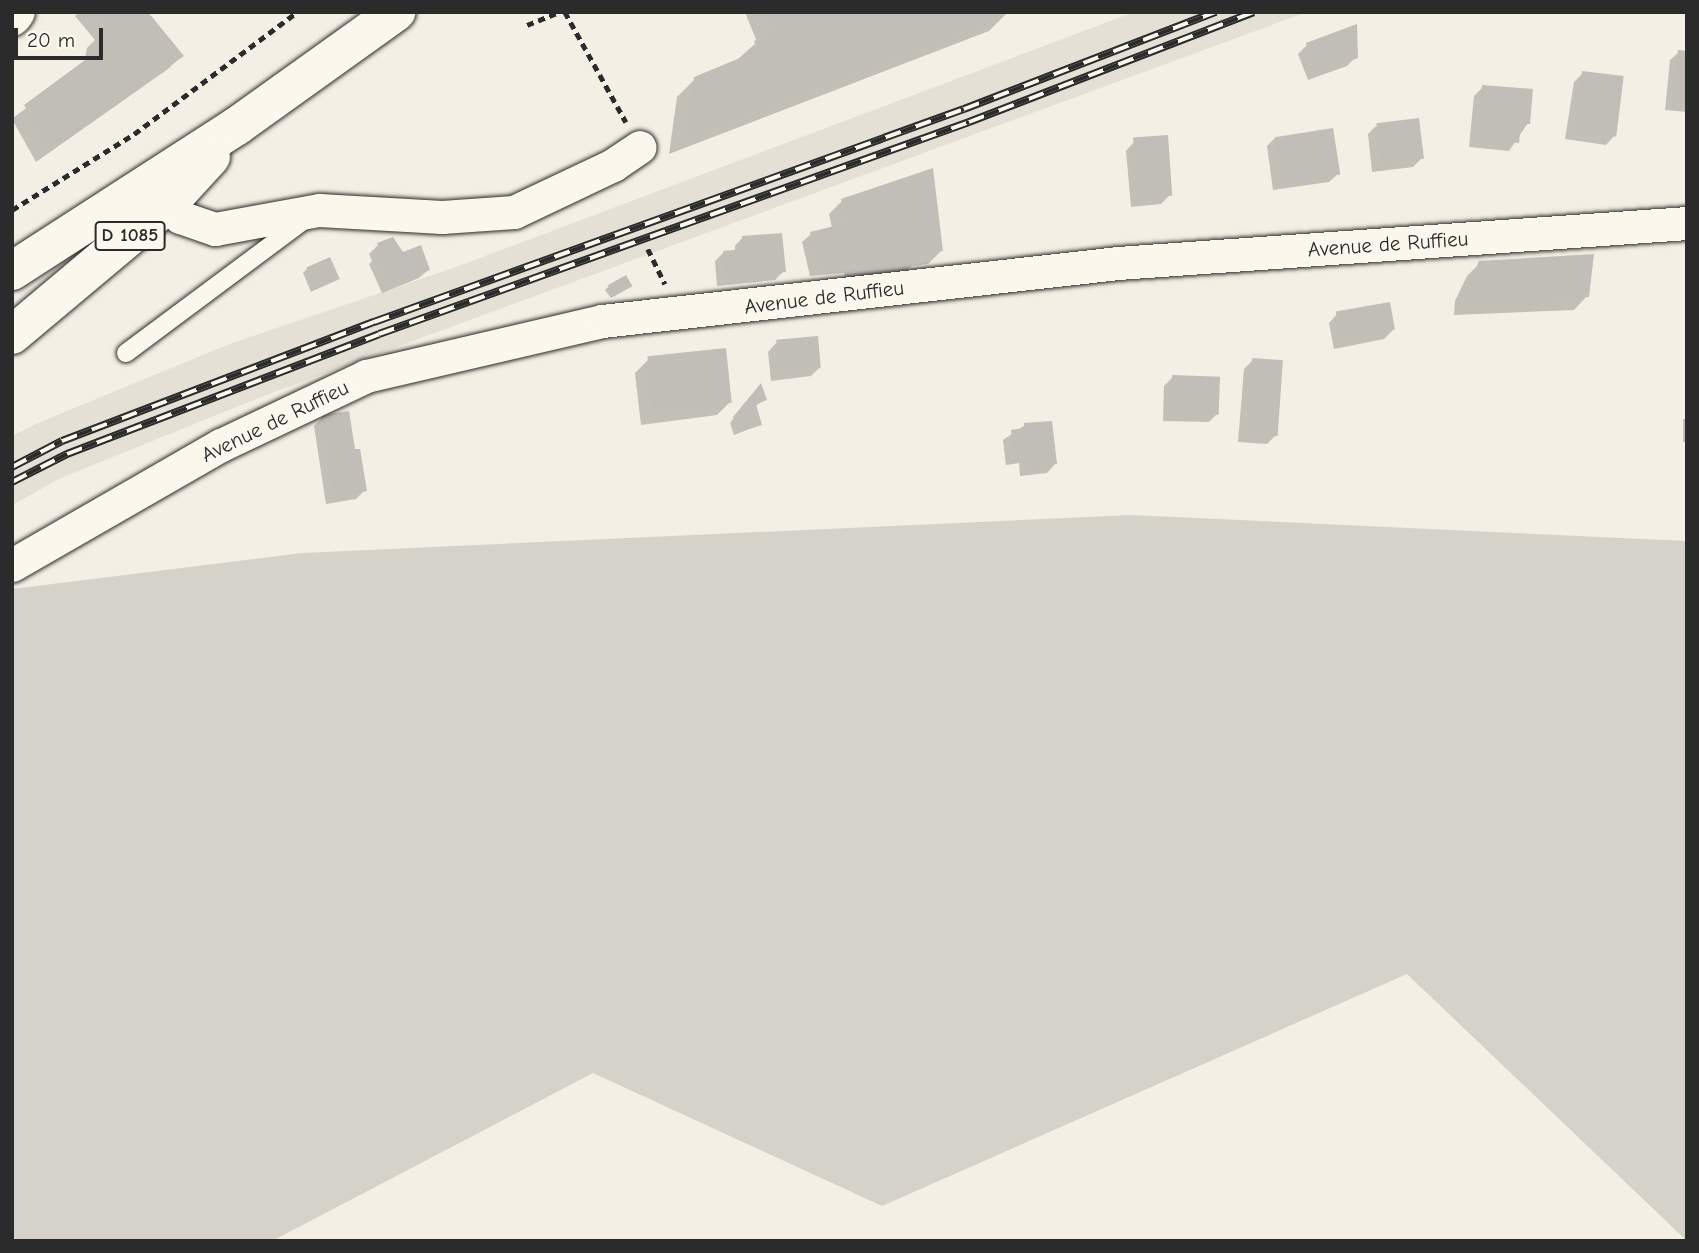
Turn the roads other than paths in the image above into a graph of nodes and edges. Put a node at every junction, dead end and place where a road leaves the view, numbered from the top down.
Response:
1 (16, 12) edge
2 (396, 12) edge
3 (12, 17) edge
4 (640, 147) road end
5 (157, 194) junction
6 (318, 210) junction
7 (1687, 223) edge
8 (12, 271) edge
9 (12, 335) edge
10 (126, 353) dead end
11 (12, 565) edge

1 - 3 main road
2 - 5 main road, D 1085
4 - 6 street
5 - 6 street
5 - 8 main road, D 1085
5 - 9 main road, D 1085
6 - 10 lane
7 - 11 street, Avenue de Ruffieu

